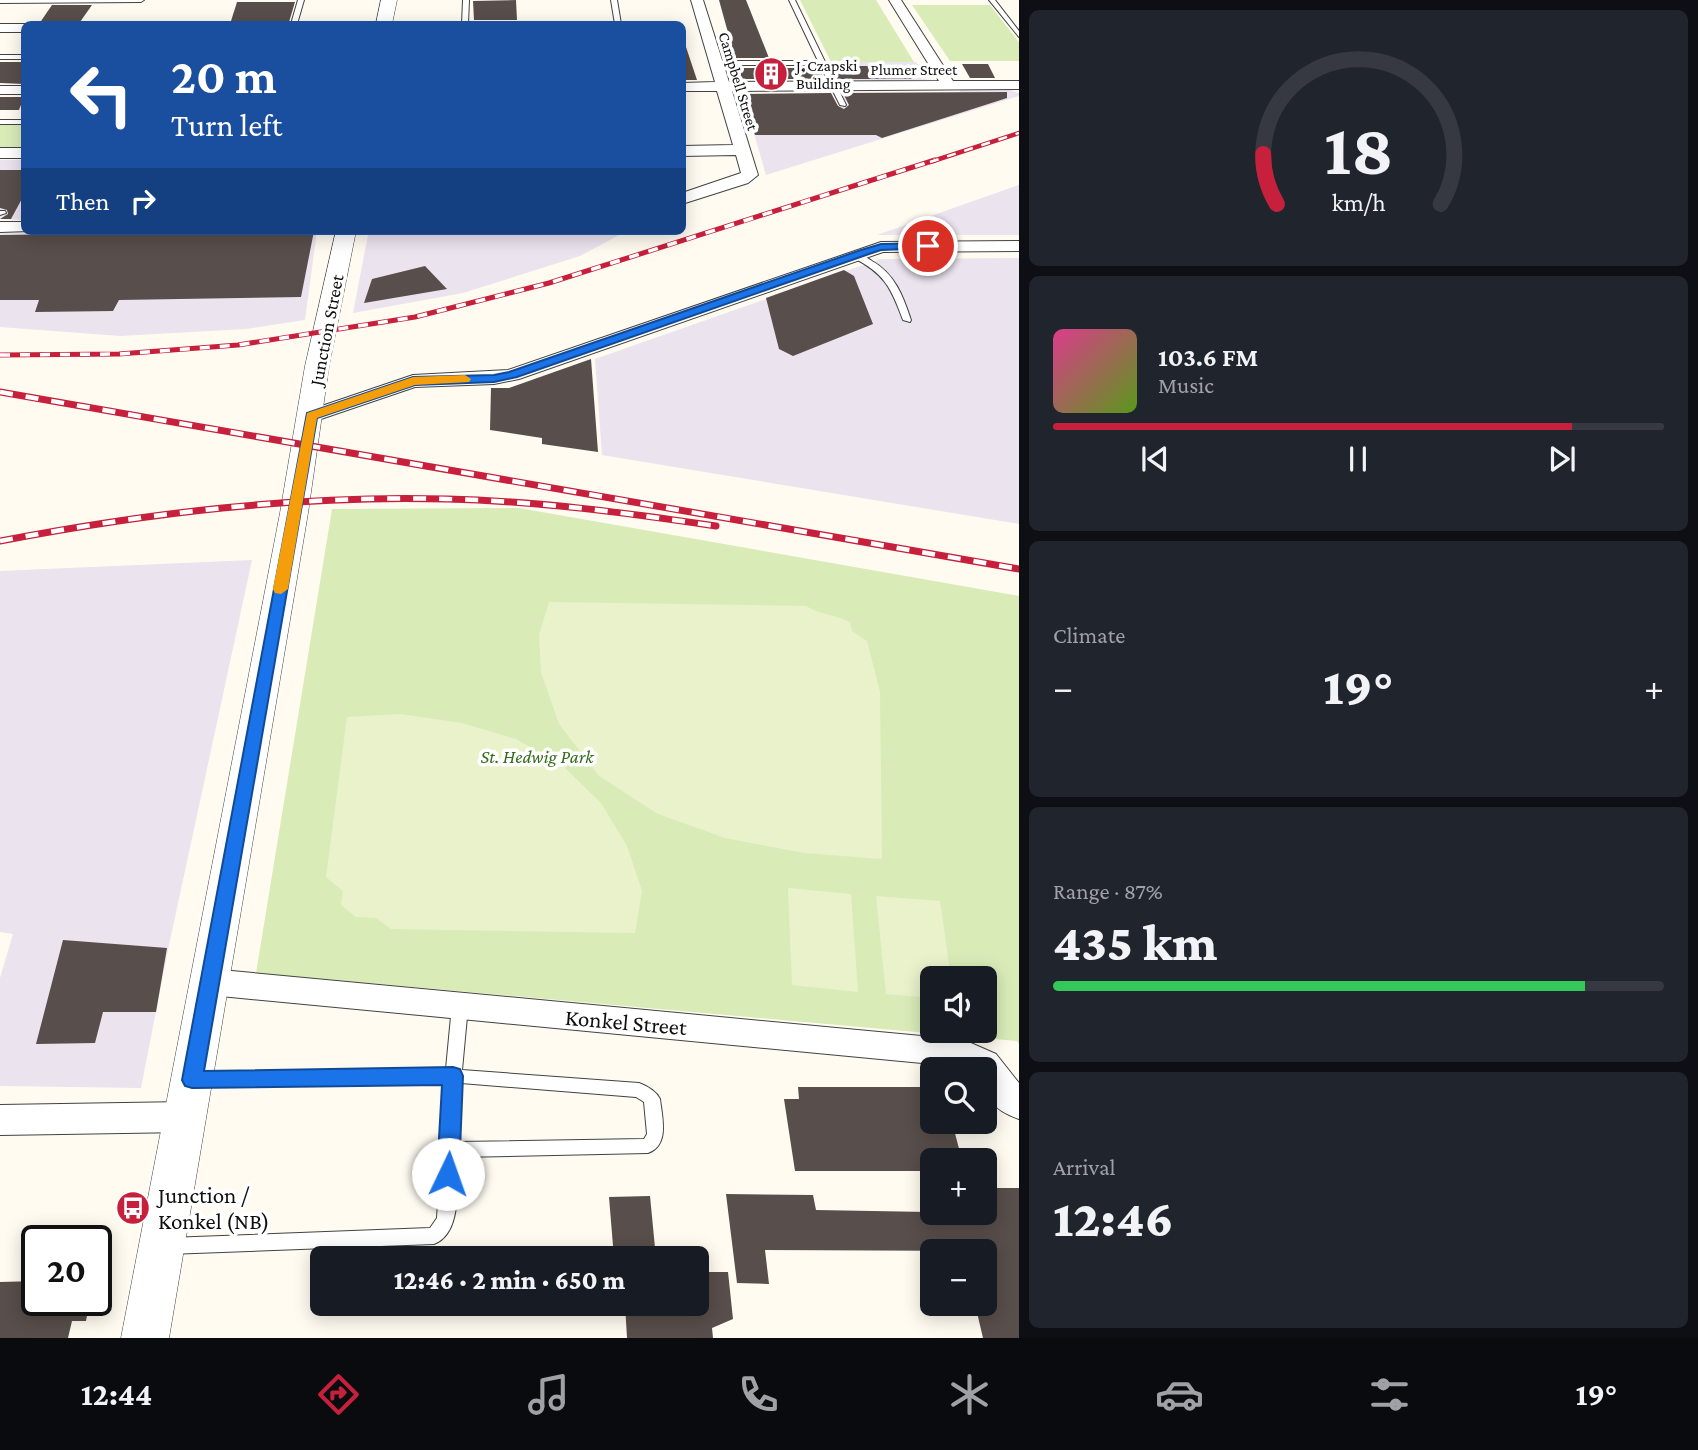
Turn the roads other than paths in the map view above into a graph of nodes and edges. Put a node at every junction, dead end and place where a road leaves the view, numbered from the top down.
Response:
1 (141, 0) edge
2 (301, 0) edge
3 (389, 0) edge
4 (466, 0) edge
5 (614, 0) edge
6 (696, 0) edge
7 (792, 0) edge
8 (895, 0) edge
9 (992, 0) edge
10 (0, 1) edge
11 (295, 21) edge
12 (385, 21) edge
13 (465, 21) edge
14 (618, 21) edge
15 (687, 26) dead end
16 (703, 26) junction
17 (0, 28) edge
18 (21, 28) edge
19 (1019, 34) edge
20 (0, 57) edge
21 (21, 57) edge
22 (715, 63) junction
23 (822, 63) junction
24 (1019, 85) edge
25 (949, 86) junction
26 (686, 87) edge
27 (722, 87) junction
28 (834, 87) junction
29 (0, 90) edge
30 (21, 90) edge
31 (843, 105) dead end
32 (0, 122) edge
33 (21, 122) edge
34 (686, 150) edge
35 (742, 150) junction
36 (0, 153) edge
37 (21, 153) edge
38 (686, 198) edge
39 (1, 218) edge
40 (21, 227) edge
41 (345, 235) edge
42 (1019, 246) edge
43 (855, 255) junction
44 (907, 320) dead end
45 (311, 416) junction
46 (210, 982) junction
47 (460, 1006) junction
48 (453, 1076) junction
49 (192, 1080) junction
50 (1019, 1104) edge
51 (185, 1117) junction
52 (0, 1120) edge
53 (449, 1150) junction
54 (162, 1246) junction
55 (145, 1338) edge

1 - 10 lane
2 - 11 lane
3 - 12 street
4 - 13 lane
5 - 14 lane
6 - 16 street, Campbell Street
7 - 23 lane
8 - 25 street
9 - 19 lane
15 - 16 street
16 - 22 street, Campbell Street
17 - 18 street
20 - 21 lane
22 - 23 lane
22 - 27 street, Campbell Street
23 - 28 lane
24 - 25 street, Plumer Street
25 - 28 street, Plumer Street
26 - 27 street, Plumer Street
27 - 28 street, Plumer Street
27 - 35 street, Campbell Street
28 - 31 lane
29 - 30 street
32 - 33 lane
34 - 35 street
35 - 38 street, Campbell Street
36 - 37 street
39 - 40 street
41 - 45 street, Junction Street
42 - 43 street
43 - 44 lane
43 - 45 street
45 - 46 street, Junction Street
46 - 47 street, Konkel Street
46 - 49 street, Junction Street
47 - 48 lane
47 - 50 street, Konkel Street
48 - 49 lane
48 - 53 lane
48 - 53 lane
49 - 51 street, Junction Street
51 - 52 street
51 - 54 street, Junction Street
53 - 54 lane
54 - 55 street, Junction Street

